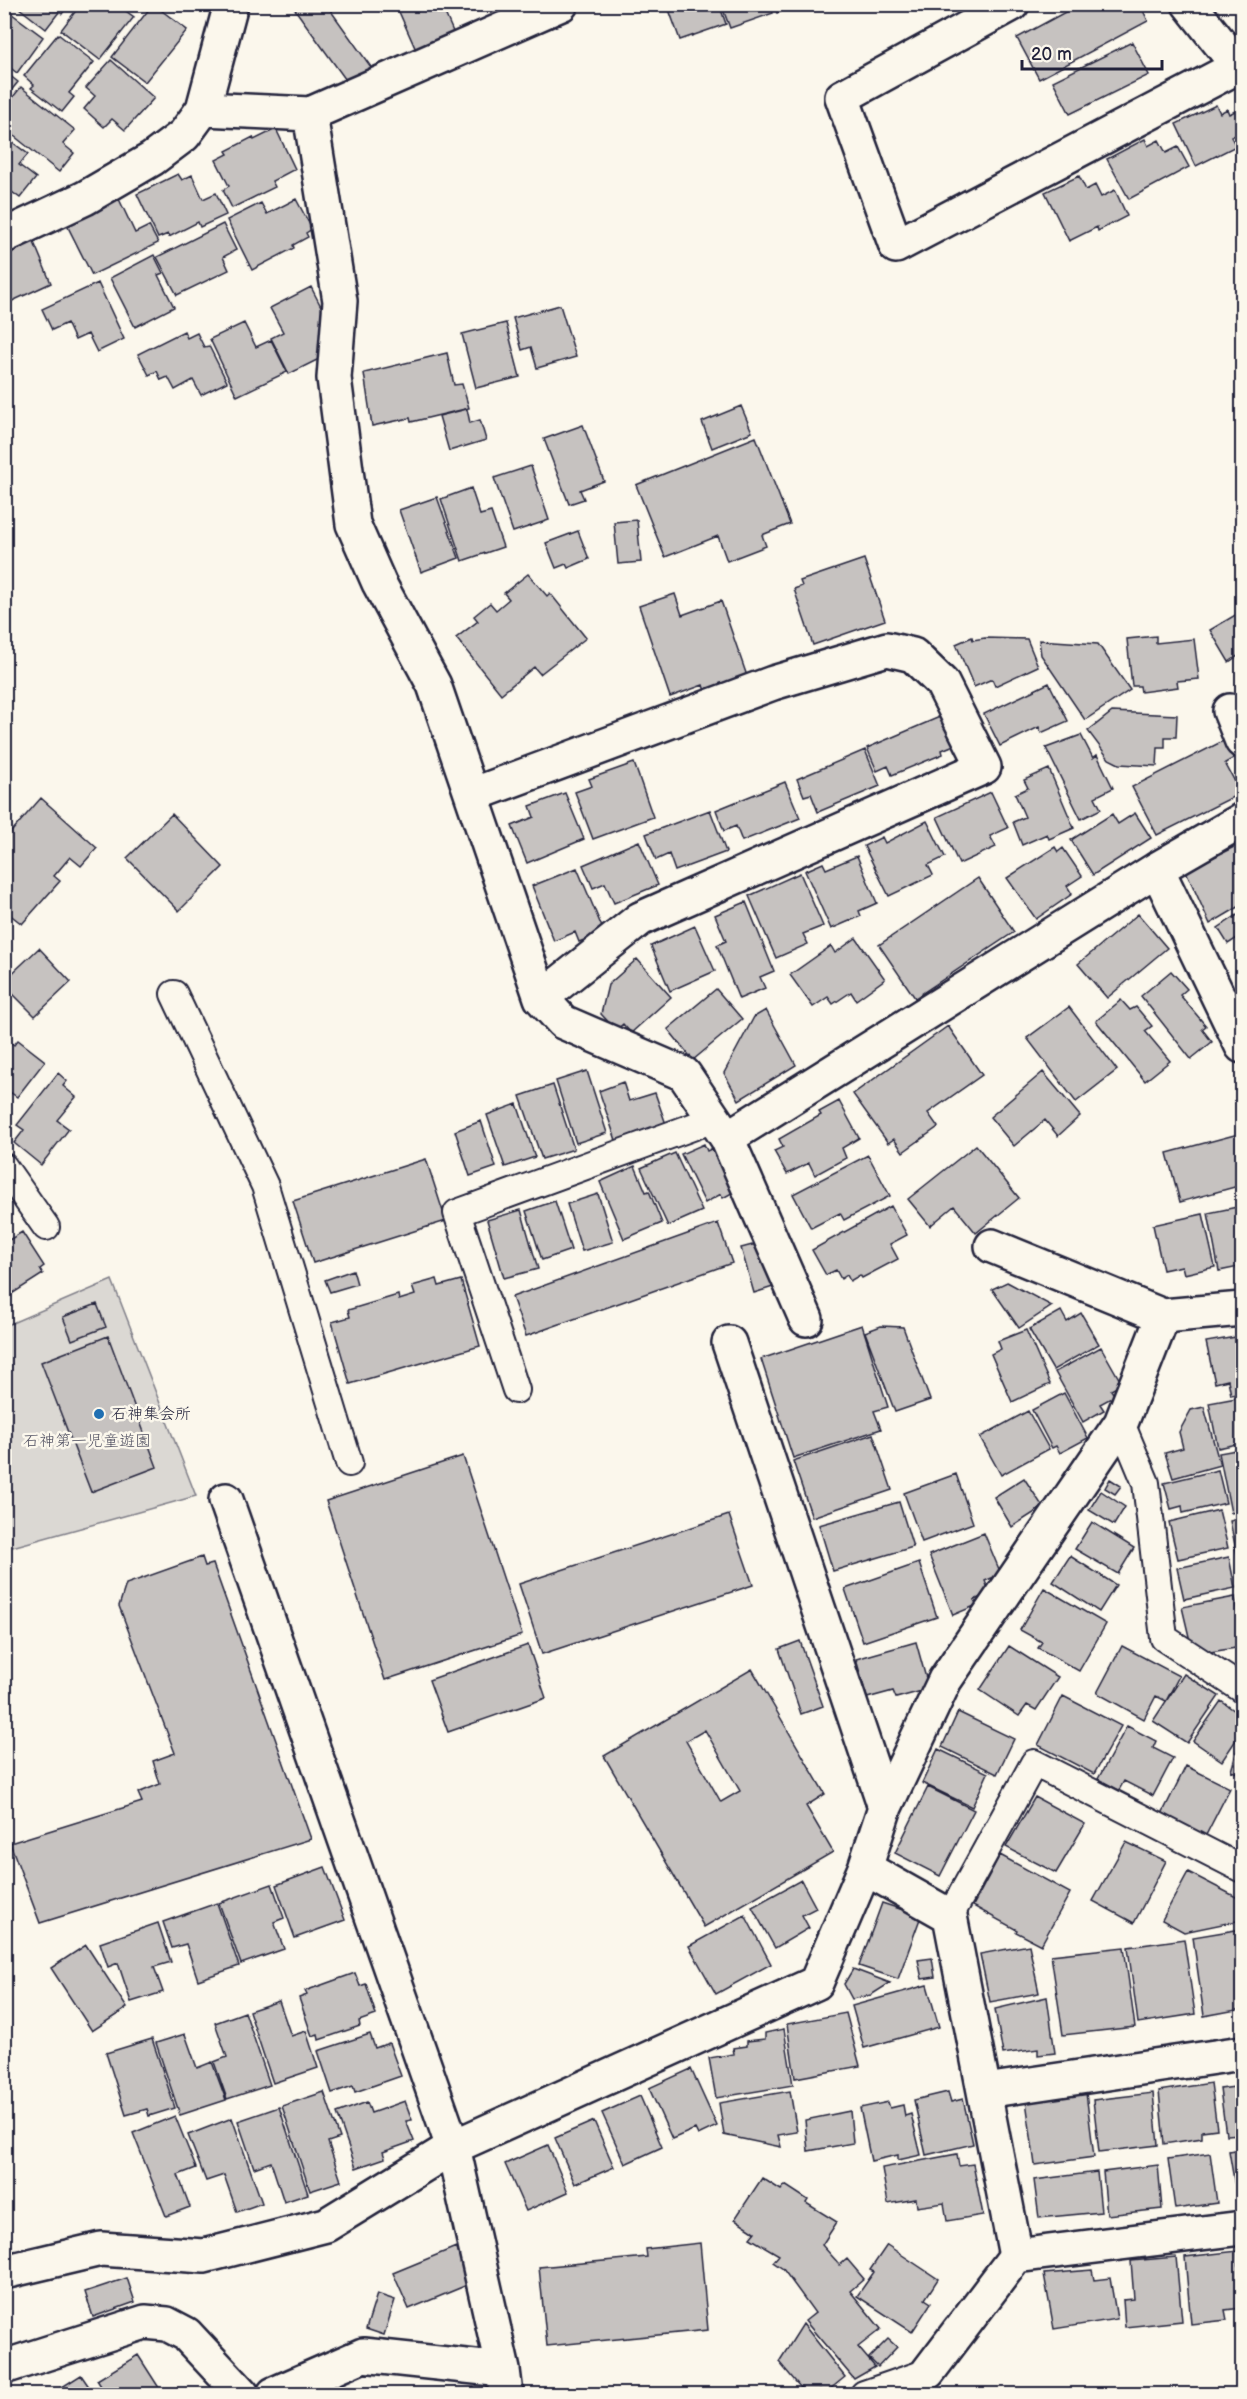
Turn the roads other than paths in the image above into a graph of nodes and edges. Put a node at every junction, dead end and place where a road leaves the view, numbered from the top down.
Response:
1 (561, 4) edge
2 (1012, 4) edge
3 (1189, 4) edge
4 (221, 10) edge
5 (1240, 69) edge
6 (203, 109) junction
7 (310, 114) junction
8 (4, 236) edge
9 (1230, 711) dead end
10 (1242, 741) edge
11 (472, 795) junction
12 (1242, 820) edge
13 (1157, 868) junction
14 (174, 994) dead end
15 (541, 998) junction
16 (1242, 1046) edge
17 (720, 1128) junction
18 (4, 1167) edge
19 (46, 1227) dead end
20 (992, 1246) dead end
21 (1242, 1309) edge
22 (1162, 1316) junction
23 (806, 1319) dead end
24 (729, 1343) dead end
25 (516, 1390) dead end
26 (1121, 1423) junction
27 (349, 1463) dead end
28 (226, 1500) dead end
29 (1242, 1689) edge
30 (885, 1807) junction
31 (865, 1868) junction
32 (1242, 1869) edge
33 (950, 1916) junction
34 (1242, 2053) edge
35 (985, 2091) junction
36 (453, 2147) junction
37 (1242, 2228) edge
38 (1016, 2256) junction
39 (4, 2272) edge
40 (4, 2367) edge
41 (928, 2372) joint
42 (505, 2382) edge
43 (242, 2394) edge
44 (274, 2394) edge
45 (864, 2394) edge

1 - 7 street
2 - 5 street
3 - 5 street
4 - 6 street
6 - 7 street
6 - 8 street
7 - 11 street
9 - 10 street
11 - 15 street
11 - 15 street
12 - 13 street
13 - 16 street
13 - 17 street
14 - 27 lane
15 - 17 street
17 - 23 street
17 - 25 lane
18 - 19 lane
20 - 22 street
21 - 22 street
22 - 26 street
24 - 30 street
26 - 29 lane
26 - 30 street
28 - 36 street
30 - 31 street
31 - 33 street
31 - 36 street
32 - 33 lane
33 - 35 street
34 - 35 street
35 - 38 street
36 - 39 street
36 - 42 street
37 - 38 street
38 - 41 street
40 - 43 street
41 - 45 lane
42 - 44 street

